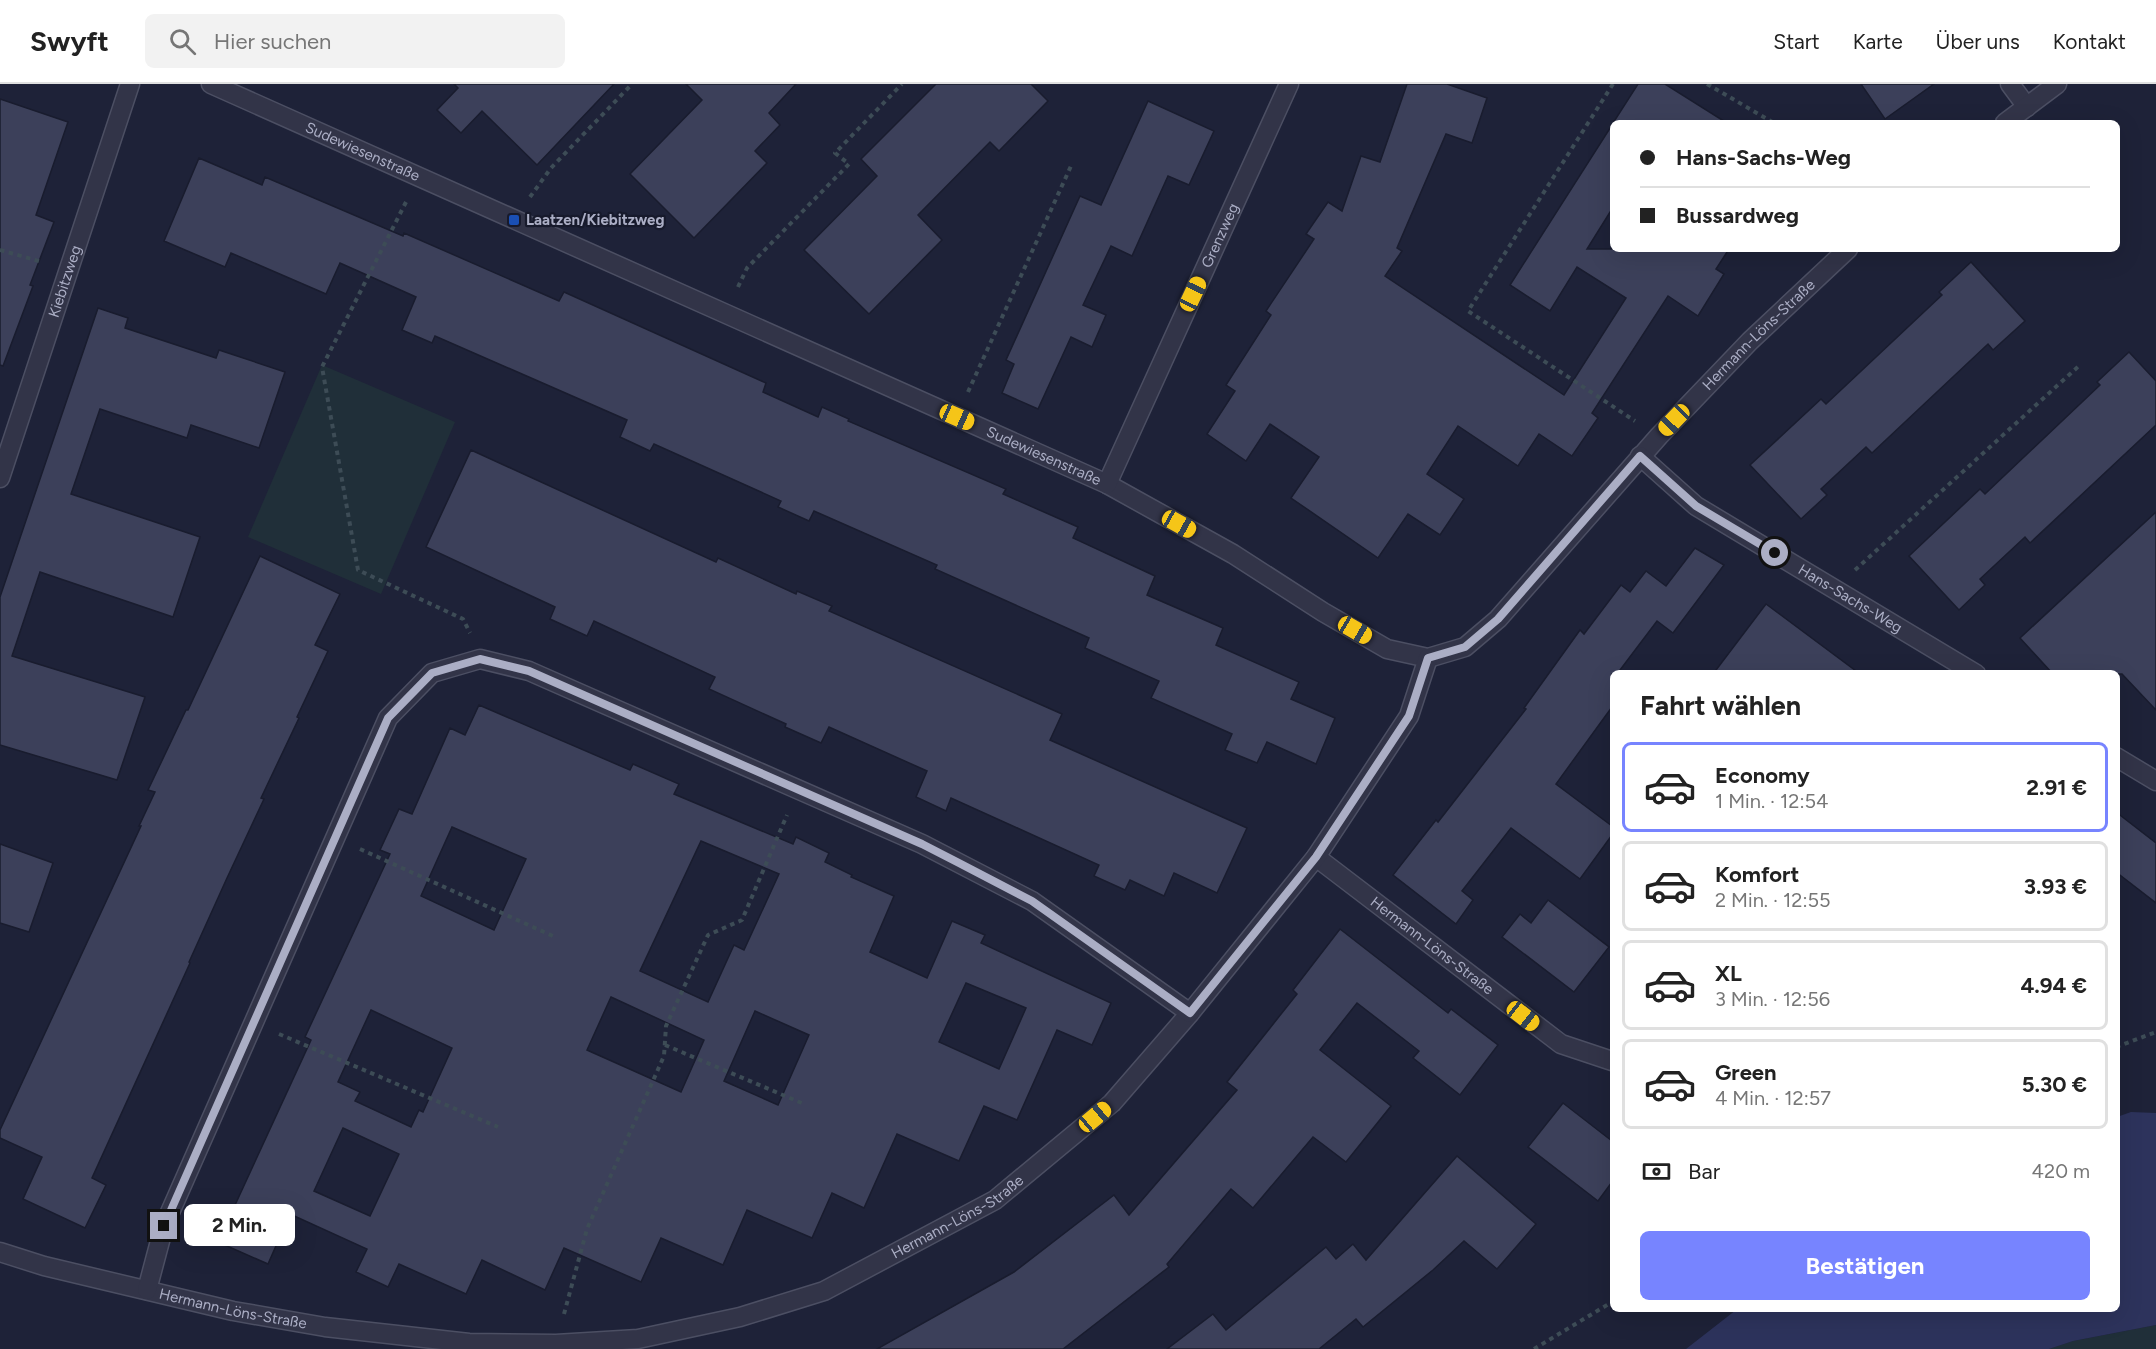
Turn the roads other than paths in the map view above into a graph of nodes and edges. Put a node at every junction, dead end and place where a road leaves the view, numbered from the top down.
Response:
1 (130, 84) edge
2 (211, 84) edge
3 (1289, 84) edge
4 (2010, 84) edge
5 (2057, 84) edge
6 (2027, 107) junction
7 (2009, 120) edge
8 (1845, 252) edge
9 (1640, 456) junction
10 (0, 478) edge
11 (1107, 484) junction
12 (1428, 658) junction
13 (1969, 670) edge
14 (2120, 760) edge
15 (2156, 781) edge
16 (1316, 857) junction
17 (1190, 1013) junction
18 (1610, 1060) edge
19 (0, 1252) edge
20 (147, 1290) junction
21 (469, 1346) edge

1 - 10 street, Kiebitzweg
2 - 11 street, Sudewiesenstraße
3 - 11 street, Grenzweg
4 - 6 street
5 - 6 street
6 - 7 street
8 - 9 street, Hermann-Löns-Straße
9 - 12 street, Hermann-Löns-Straße
9 - 13 street, Hans-Sachs-Weg
11 - 12 street, Sudewiesenstraße
12 - 16 street, Hermann-Löns-Straße
14 - 15 street
16 - 17 street, Hermann-Löns-Straße
16 - 18 street, Hermann-Löns-Straße
17 - 20 street
17 - 21 street, Hermann-Löns-Straße
19 - 20 street, Hermann-Löns-Straße
20 - 21 street, Hermann-Löns-Straße

